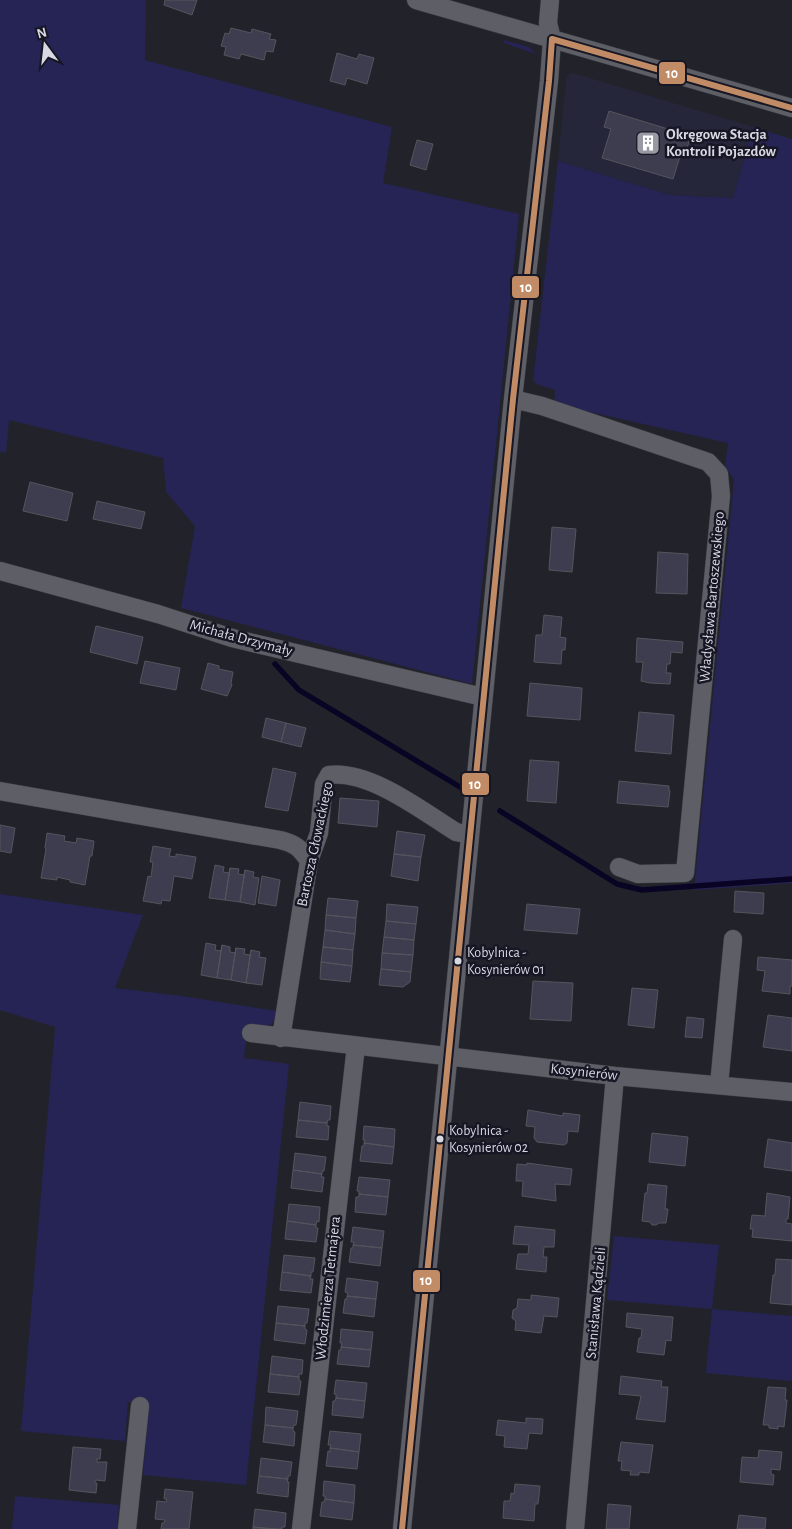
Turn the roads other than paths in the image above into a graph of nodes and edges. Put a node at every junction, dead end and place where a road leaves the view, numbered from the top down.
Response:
1 (416, 0) edge
2 (550, 0) edge
3 (552, 38) junction
4 (792, 108) edge
5 (513, 399) junction
6 (0, 571) edge
7 (483, 697) junction
8 (0, 791) edge
9 (470, 835) junction
10 (309, 861) junction
11 (619, 867) dead end
12 (733, 939) dead end
13 (251, 1033) dead end
14 (281, 1038) junction
15 (356, 1046) junction
16 (449, 1056) junction
17 (616, 1076) junction
18 (720, 1085) junction
19 (792, 1092) edge
20 (140, 1406) dead end
21 (127, 1529) edge
22 (301, 1529) edge
23 (402, 1529) edge
24 (575, 1529) edge

1 - 3 street
2 - 3 street
3 - 4 street
3 - 5 street
5 - 7 street
5 - 11 street, Władysława Bartoszewskiego
6 - 7 street, Michała Drzymały
7 - 9 street
8 - 10 street
9 - 10 street, Bartosza Głowackiego
9 - 16 street
10 - 14 street, Bartosza Głowackiego
12 - 18 street
13 - 14 street
14 - 15 street
15 - 16 street
15 - 22 street, Włodzimierza Tetmajera
16 - 17 street, Kosynierów
16 - 23 street
17 - 18 street, Kosynierów
17 - 24 street, Stanisława Kądzieli
18 - 19 street, Kosynierów
20 - 21 street

